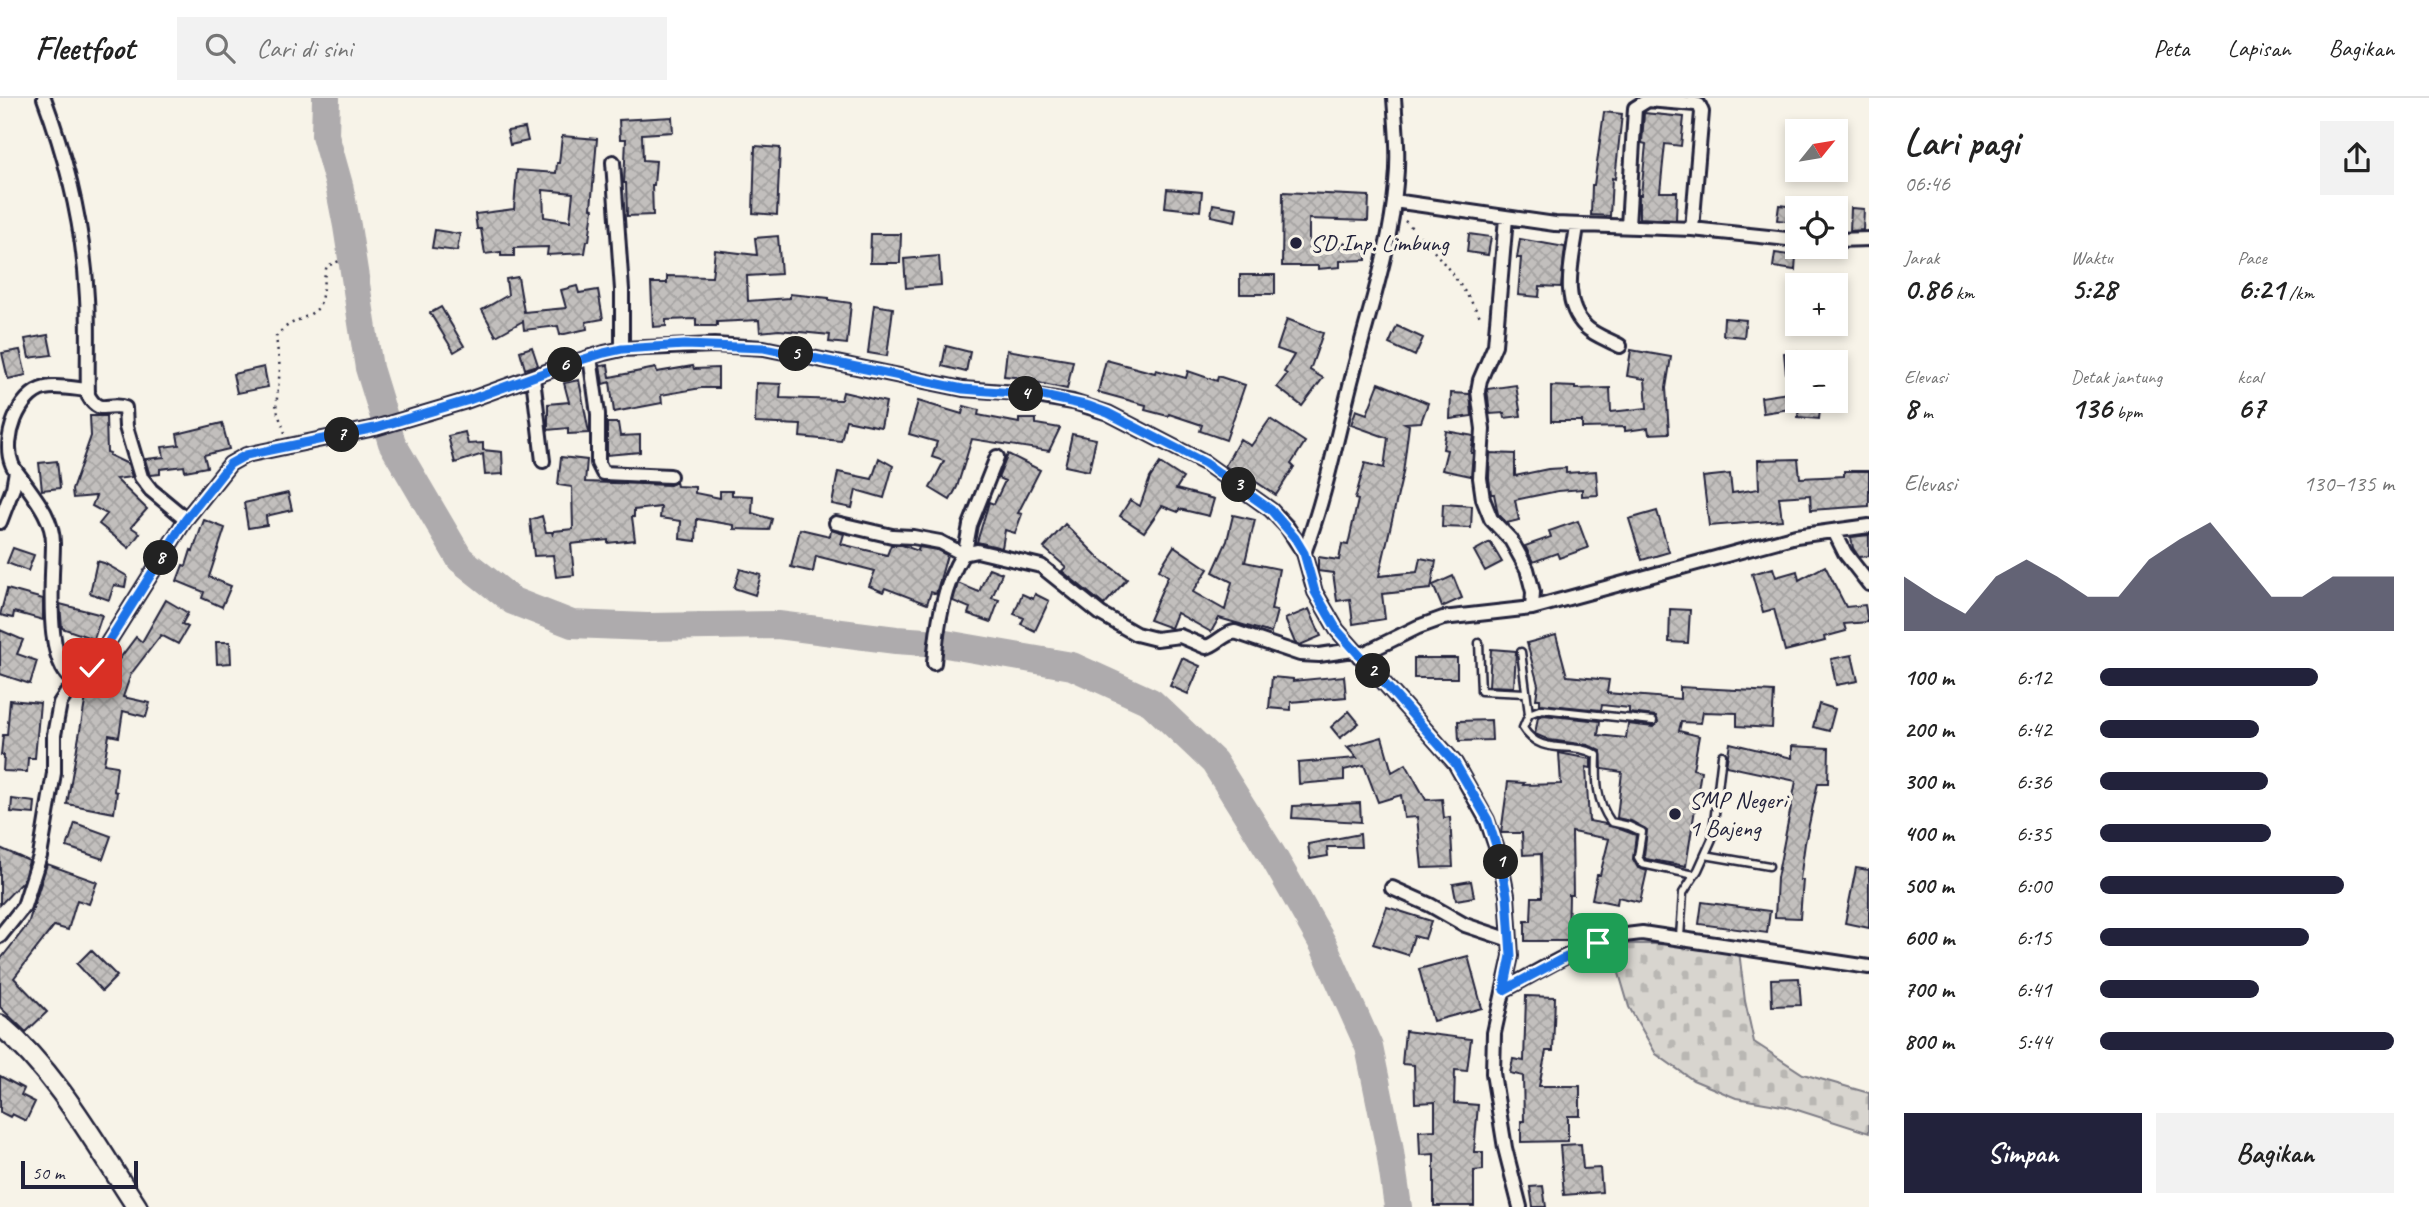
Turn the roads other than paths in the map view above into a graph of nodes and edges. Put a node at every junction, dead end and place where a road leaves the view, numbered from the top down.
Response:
1 (44, 98) edge
2 (1394, 98) edge
3 (613, 162) dead end
4 (1393, 205) junction
5 (1506, 218) junction
6 (1577, 226) junction
7 (1628, 226) junction
8 (1692, 229) junction
9 (1785, 239) edge
10 (1869, 239) edge
11 (1848, 240) edge
12 (1620, 346) dead end
13 (622, 349) junction
14 (590, 357) junction
15 (533, 378) junction
16 (88, 390) junction
17 (997, 457) dead end
18 (543, 461) dead end
19 (16, 471) junction
20 (670, 476) dead end
21 (186, 519) junction
22 (0, 522) edge
23 (835, 523) dead end
24 (1869, 526) edge
25 (1833, 531) junction
26 (964, 553) junction
27 (1304, 553) junction
28 (1869, 584) edge
29 (1532, 608) junction
30 (1479, 643) dead end
31 (1521, 652) dead end
32 (1356, 653) junction
33 (934, 659) dead end
34 (78, 684) junction
35 (1526, 693) junction
36 (1529, 714) junction
37 (1653, 721) dead end
38 (1721, 755) dead end
39 (1705, 855) junction
40 (1769, 866) dead end
41 (1695, 875) junction
42 (1392, 888) dead end
43 (0, 936) edge
44 (1680, 937) junction
45 (1510, 940) junction
46 (1869, 967) edge
47 (1504, 990) junction
48 (0, 1025) edge
49 (137, 1207) edge
50 (1520, 1207) edge

1 - 16 street
2 - 4 street
3 - 13 street
4 - 5 street
4 - 27 street
5 - 6 street
5 - 29 street
6 - 7 street
6 - 12 street
7 - 8 street
7 - 8 street
8 - 9 street
10 - 11 street
13 - 14 street
13 - 27 street
14 - 15 street
14 - 20 street
15 - 18 street
15 - 21 street
16 - 19 street
16 - 21 street
17 - 26 street
19 - 22 street
19 - 34 street
21 - 34 street
23 - 26 street
24 - 25 street
25 - 28 street
25 - 29 street
26 - 32 street
26 - 33 street
27 - 32 street
29 - 32 street
30 - 35 lane
31 - 35 lane
32 - 45 street
34 - 43 street
35 - 36 lane
36 - 37 lane
36 - 41 lane
38 - 39 lane
39 - 40 lane
39 - 41 lane
41 - 44 lane
42 - 45 street
44 - 46 street
44 - 47 street
45 - 47 street
47 - 50 street
48 - 49 main road

